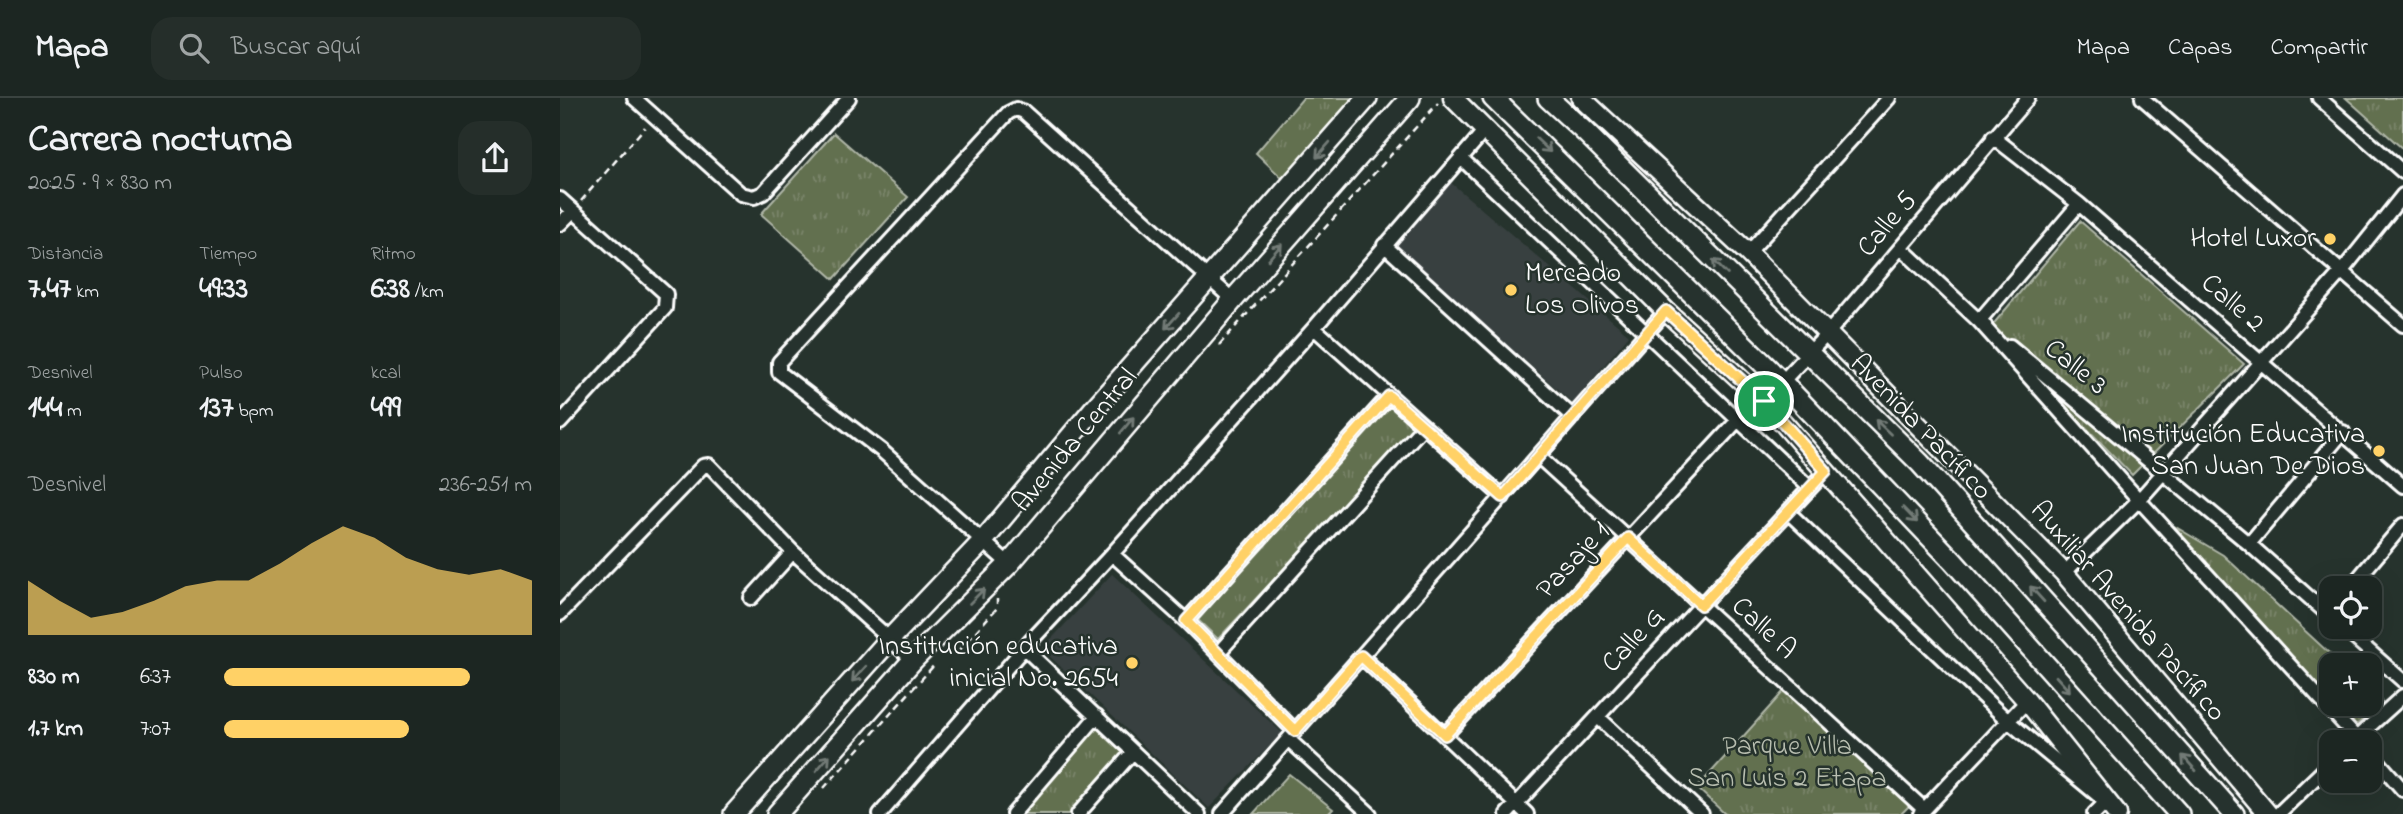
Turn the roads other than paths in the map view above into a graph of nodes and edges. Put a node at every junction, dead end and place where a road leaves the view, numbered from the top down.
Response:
1 (634, 98) edge
2 (849, 98) edge
3 (1367, 98) edge
4 (1410, 98) edge
5 (1453, 98) edge
6 (1493, 98) edge
7 (1548, 98) edge
8 (1581, 98) edge
9 (1889, 98) edge
10 (2028, 98) edge
11 (2143, 98) edge
12 (2321, 99) edge
13 (1486, 130) junction
14 (1993, 137) junction
15 (1461, 158) junction
16 (2403, 172) edge
17 (2403, 195) edge
18 (560, 199) edge
19 (2079, 204) junction
20 (573, 211) junction
21 (560, 224) edge
22 (1384, 245) junction
23 (1900, 248) junction
24 (1748, 253) junction
25 (2342, 271) junction
26 (1210, 279) junction
27 (1233, 300) junction
28 (1666, 311) junction
29 (1979, 321) junction
30 (2403, 325) edge
31 (1314, 328) junction
32 (1828, 333) junction
33 (1646, 334) junction
34 (1808, 354) junction
35 (2262, 363) junction
36 (1782, 382) junction
37 (1389, 396) junction
38 (1764, 401) junction
39 (1573, 417) junction
40 (1739, 419) junction
41 (560, 423) edge
42 (1423, 427) junction
43 (2343, 432) junction
44 (1538, 456) junction
45 (1826, 471) junction
46 (2162, 471) junction
47 (2403, 486) edge
48 (1810, 488) junction
49 (1503, 497) junction
50 (2139, 500) junction
51 (1788, 512) junction
52 (2403, 525) edge
53 (1628, 538) junction
54 (984, 541) junction
55 (2249, 544) junction
56 (793, 552) junction
57 (1111, 554) junction
58 (1009, 564) junction
59 (2064, 573) junction
60 (2360, 576) edge
61 (751, 598) dead end
62 (2319, 604) edge
63 (1701, 605) junction
64 (560, 614) edge
65 (1186, 621) junction
66 (890, 639) junction
67 (2356, 639) edge
68 (1024, 648) junction
69 (1219, 653) junction
70 (1361, 656) junction
71 (914, 660) junction
72 (2403, 681) edge
73 (2403, 696) edge
74 (2027, 701) junction
75 (1097, 716) junction
76 (1598, 717) junction
77 (2008, 721) junction
78 (2346, 730) edge
79 (2367, 730) edge
80 (1292, 735) junction
81 (1445, 735) junction
82 (1133, 752) junction
83 (2382, 766) edge
84 (2319, 775) edge
85 (2403, 790) edge
86 (1512, 809) edge
87 (2106, 810) edge
88 (1922, 812) edge
89 (734, 814) edge
90 (777, 814) edge
91 (880, 814) edge
92 (1013, 814) edge
93 (1078, 814) edge
94 (1199, 814) edge
95 (1222, 814) edge
96 (1370, 814) edge
97 (1527, 814) edge
98 (1702, 814) edge
99 (2179, 814) edge
100 (2234, 814) edge
101 (2269, 814) edge
102 (2278, 814) edge

1 - 2 street
3 -> 26 main road, Avenida Central
27 -> 4 main road, Avenida Central
5 - 13 main road
6 -> 36 main road
34 -> 7 main road, Avenida Pacífico
8 - 24 main road, Auxiliar Avenida Pacífico
9 - 24 street
10 - 14 street, Calle 5
11 - 25 street
12 - 16 street
13 - 15 street
13 - 28 main road
14 - 19 street, Calle 2
14 - 23 street, Calle 5
15 - 22 street
15 - 33 street
17 - 25 street
18 - 20 street
19 - 29 street
19 - 35 street, Calle 2
20 - 21 street
20 - 41 street
22 - 31 street
22 - 39 street
23 - 29 street, Calle 3
23 - 32 street, Calle 5
24 - 32 main road, Auxiliar Avenida Pacífico
25 - 30 street
25 - 35 street
26 - 27 street
26 -> 54 main road, Avenida Central
26 - 54 street
58 -> 27 main road, Avenida Central
28 - 33 street
28 - 38 main road
29 - 46 street, Calle 3
29 - 50 street, Calle 3
31 - 37 street
31 - 57 street
32 - 34 street, Calle 5
32 - 59 main road, Auxiliar Avenida Pacífico
33 - 39 street
33 - 40 street
34 - 36 street, Calle 5
100 -> 34 main road, Avenida Pacífico
35 - 43 street, Calle 2
35 - 46 street
36 - 38 street
36 -> 99 main road
37 - 42 street
37 - 65 street
38 - 45 main road
39 - 44 street
40 - 48 street
40 - 53 street, Pasaje 1
42 - 49 street
42 - 69 street
43 - 47 street, Calle 2
43 - 55 street
44 - 49 street
44 - 53 street, Calle A
45 - 48 street, Calle G
45 - 74 main road
46 - 50 street
46 - 55 street, Calle 3
48 - 51 street, Calle G
49 - 70 street
50 - 59 street
50 - 78 street, Calle 3
51 - 63 street, Calle G
51 - 77 street
52 - 60 street
53 - 63 street, Calle A
53 - 81 street, Pasaje 1
54 - 58 street
54 - 66 main road, Avenida Central
55 - 62 street, Calle 3
56 - 61 street
56 - 64 street
56 - 66 street
57 - 65 street
57 - 68 street
71 -> 58 main road, Avenida Central
59 - 101 main road, Auxiliar Avenida Pacífico
63 - 76 street, Calle G
63 - 88 street, Calle A
65 - 69 street
66 - 71 street
66 -> 89 main road, Avenida Central
67 - 72 street
68 - 75 street
68 - 91 street
69 - 80 street
70 - 80 street
70 - 81 street
90 -> 71 main road, Avenida Central
73 - 79 street
74 - 77 street
74 - 87 main road
75 - 82 street
75 - 92 street
76 - 86 street, Calle G
76 - 98 street
77 - 87 street
77 - 88 street
80 - 95 street
80 - 96 street
81 - 86 street
82 - 93 street
82 - 94 street
83 - 85 street
84 - 102 street
86 - 97 street

